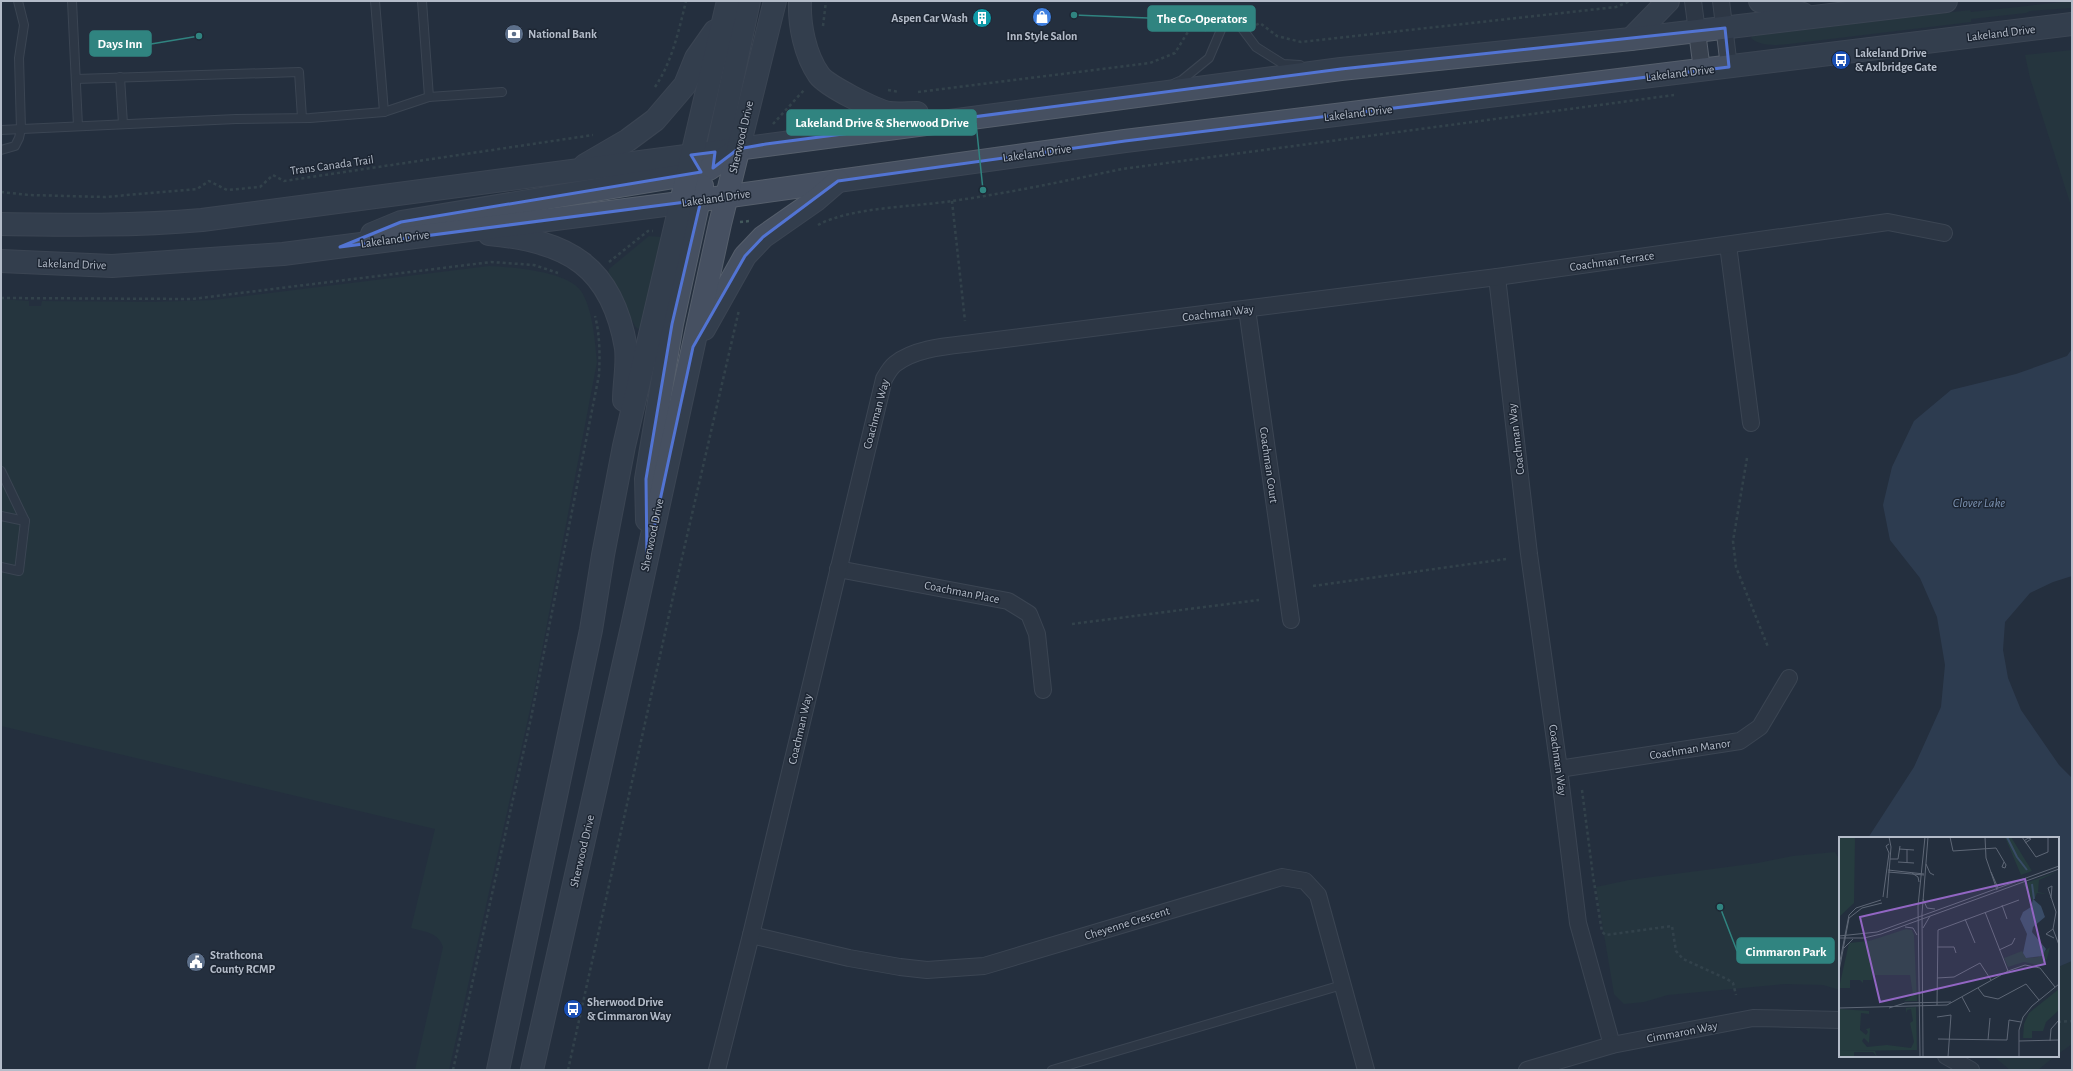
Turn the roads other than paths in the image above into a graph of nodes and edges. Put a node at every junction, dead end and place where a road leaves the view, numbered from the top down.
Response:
1 (18, 1) edge
2 (72, 1) edge
3 (375, 1) edge
4 (422, 1) edge
5 (728, 1) edge
6 (749, 1) edge
7 (775, 1) edge
8 (800, 1) edge
9 (1668, 1) edge
10 (1693, 1) edge
11 (1721, 1) edge
12 (1760, 1) edge
13 (1946, 1) edge
14 (1814, 17) junction
15 (722, 22) junction
16 (2072, 24) edge
17 (1725, 28) junction
18 (1698, 31) junction
19 (1631, 39) junction
20 (1729, 67) junction
21 (1340, 69) junction
22 (1702, 70) junction
23 (120, 77) junction
24 (76, 79) junction
25 (502, 92) dead end
26 (1152, 93) junction
27 (429, 97) junction
28 (384, 112) junction
29 (984, 115) junction
30 (302, 118) junction
31 (123, 124) junction
32 (78, 126) junction
33 (21, 129) junction
34 (1, 130) edge
35 (738, 149) junction
36 (1, 150) edge
37 (701, 164) junction
38 (576, 170) junction
39 (838, 181) junction
40 (727, 196) junction
41 (690, 201) junction
42 (1, 224) edge
43 (438, 233) junction
44 (1944, 233) dead end
45 (1728, 245) junction
46 (340, 246) junction
47 (1, 262) edge
48 (1497, 277) junction
49 (1247, 309) junction
50 (693, 347) junction
51 (1751, 423) dead end
52 (624, 446) junction
53 (1, 472) edge
54 (1, 516) edge
55 (25, 521) junction
56 (647, 560) junction
57 (1, 567) edge
58 (838, 569) junction
59 (1291, 620) dead end
60 (1789, 678) dead end
61 (1043, 690) dead end
62 (1559, 769) junction
63 (751, 935) junction
64 (1342, 985) junction
65 (1839, 1020) edge
66 (1612, 1045) junction
67 (1948, 1057) edge
68 (498, 1070) edge
69 (532, 1070) edge
70 (717, 1070) edge
71 (1052, 1070) edge
72 (1366, 1070) edge
73 (1527, 1070) edge
74 (1971, 1070) edge

1 - 33 lane
2 - 24 lane
3 - 28 lane
4 - 27 lane
5 - 15 main road
6 - 37 main road
7 - 35 main road, Sherwood Drive
8 - 29 main road
9 - 19 main road
10 - 18 street
11 - 17 street
12 - 14 main road
13 - 14 main road
14 - 17 main road
15 - 37 main road
15 - 38 main road
16 - 20 main road, Lakeland Drive
17 - 18 main road
17 - 20 street
18 - 19 main road
18 - 22 street
19 - 21 main road
20 - 22 main road, Lakeland Drive
21 - 26 main road
21 - 26 lane
22 - 39 main road, Lakeland Drive
23 - 24 lane
23 - 30 lane
23 - 31 lane
24 - 32 lane
25 - 27 lane
26 - 29 main road
27 - 28 lane
28 - 30 lane
29 - 35 main road
30 - 31 lane
31 - 32 lane
32 - 33 lane
33 - 34 lane
33 - 36 lane
35 - 37 main road
35 - 40 main road, Sherwood Drive
37 - 38 main road
37 - 40 main road
37 - 41 main road
37 - 46 main road
38 - 42 main road
39 - 40 main road, Lakeland Drive
39 - 50 main road
40 - 41 main road, Lakeland Drive
40 - 50 main road, Sherwood Drive
41 - 43 main road, Lakeland Drive
41 - 52 main road
41 - 56 main road
43 - 46 main road, Lakeland Drive
43 - 52 main road
44 - 45 street, Coachman Terrace
45 - 48 street, Coachman Terrace
45 - 51 street
46 - 47 main road, Lakeland Drive
48 - 49 street, Coachman Way
48 - 62 street, Coachman Way
49 - 58 street, Coachman Way
49 - 59 street, Coachman Court
50 - 56 main road, Sherwood Drive
52 - 68 main road
53 - 55 lane
54 - 55 lane
55 - 57 lane
56 - 69 main road, Sherwood Drive
58 - 61 street, Coachman Place
58 - 63 street, Coachman Way
60 - 62 street, Coachman Manor
62 - 66 street, Coachman Way
63 - 64 street, Cheyenne Crescent
63 - 70 street, Coachman Way
64 - 71 lane
64 - 72 street, Cheyenne Crescent
65 - 66 street, Cimmaron Way
66 - 73 street, Cimmaron Way
67 - 74 street

